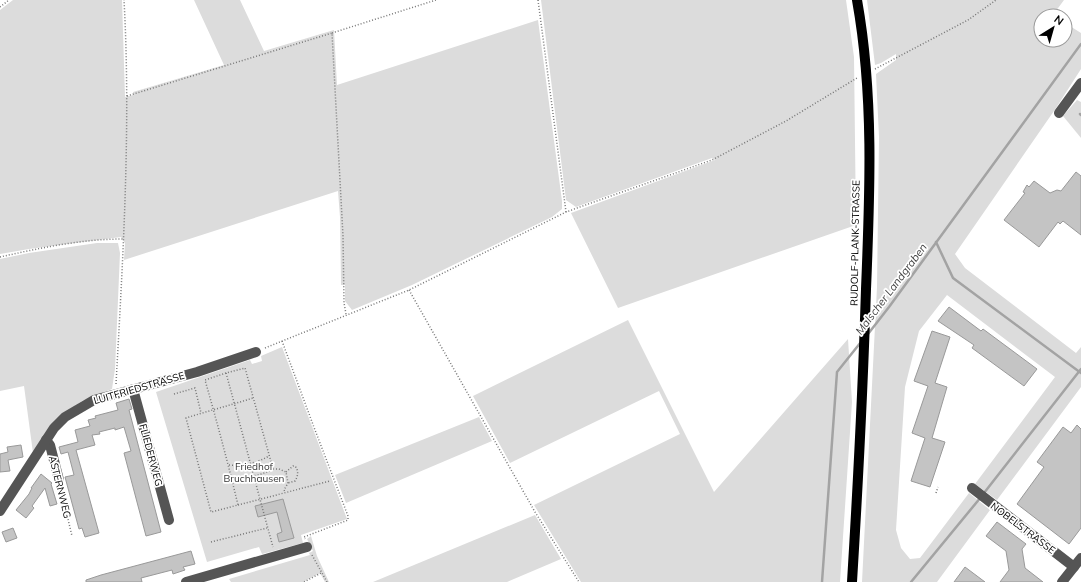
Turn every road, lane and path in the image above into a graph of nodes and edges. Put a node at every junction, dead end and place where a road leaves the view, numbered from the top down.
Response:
1 (9, 0) edge
2 (124, 0) edge
3 (436, 0) edge
4 (538, 0) edge
5 (857, 0) edge
6 (996, 0) edge
7 (0, 7) edge
8 (332, 33) junction
9 (866, 74) junction
10 (1081, 83) edge
11 (127, 96) junction
12 (1059, 113) dead end
13 (566, 212) junction
14 (123, 239) junction
15 (0, 257) edge
16 (408, 290) junction
17 (346, 315) junction
18 (282, 341) junction
19 (256, 352) joint
20 (224, 369) junction
21 (133, 389) junction
22 (115, 393) junction
23 (174, 394) dead end
24 (253, 398) junction
25 (234, 404) junction
26 (213, 410) junction
27 (201, 413) junction
28 (46, 440) junction
29 (269, 456) junction
30 (249, 463) junction
31 (228, 465) junction
32 (273, 469) junction
33 (286, 472) junction
34 (253, 476) junction
35 (232, 479) junction
36 (59, 480) joint
37 (330, 481) dead end
38 (288, 483) junction
39 (938, 487) dead end
40 (972, 488) dead end
41 (285, 492) junction
42 (936, 493) dead end
43 (259, 500) junction
44 (238, 505) junction
45 (0, 511) edge
46 (169, 520) dead end
47 (267, 528) junction
48 (72, 536) dead end
49 (211, 542) dead end
50 (307, 547) junction
51 (275, 556) junction
52 (1081, 558) edge
53 (1074, 567) junction
54 (322, 573) junction
55 (186, 582) edge
56 (304, 582) edge
57 (327, 582) edge
58 (579, 582) edge
59 (852, 582) edge
60 (1062, 582) edge

1 - 7 path
2 - 11 path
3 - 8 path
4 - 13 path
5 - 9 main road, RUDOLF-PLANK-STRASSE
6 - 9 path
8 - 11 path
8 - 17 path
9 - 13 path
9 - 59 main road, RUDOLF-PLANK-STRASSE
10 - 12 street
11 - 14 path
13 - 16 path
14 - 15 path
14 - 22 path
16 - 17 path
16 - 58 path
17 - 18 path
18 - 19 path
18 - 50 path
19 - 20 street, LUITFRIEDSTRASSE
20 - 21 street, LUITFRIEDSTRASSE
20 - 24 path
20 - 25 path
20 - 26 path
21 - 22 street, LUITFRIEDSTRASSE
21 - 46 street, FLIEDERWEG
22 - 28 street, LUITFRIEDSTRASSE
23 - 27 path
24 - 25 path
24 - 29 path
25 - 26 path
25 - 30 path
26 - 27 path
26 - 31 path
27 - 44 path
28 - 36 street, ASTERNWEG
28 - 45 street, LUITFRIEDSTRASSE
29 - 30 path
29 - 32 path
30 - 31 path
30 - 34 path
31 - 35 path
32 - 33 path
32 - 34 path
33 - 38 path
33 - 38 path
34 - 35 path
34 - 43 path
35 - 44 path
36 - 48 path, ASTERNWEG
37 - 41 path
38 - 41 path
39 - 42 path
40 - 53 street, NOBELSTRASSE
41 - 43 path
43 - 44 path
43 - 47 path
47 - 49 path
47 - 51 path
50 - 51 street
50 - 54 path
51 - 55 street
52 - 53 street
53 - 60 street
54 - 56 path
54 - 57 path

